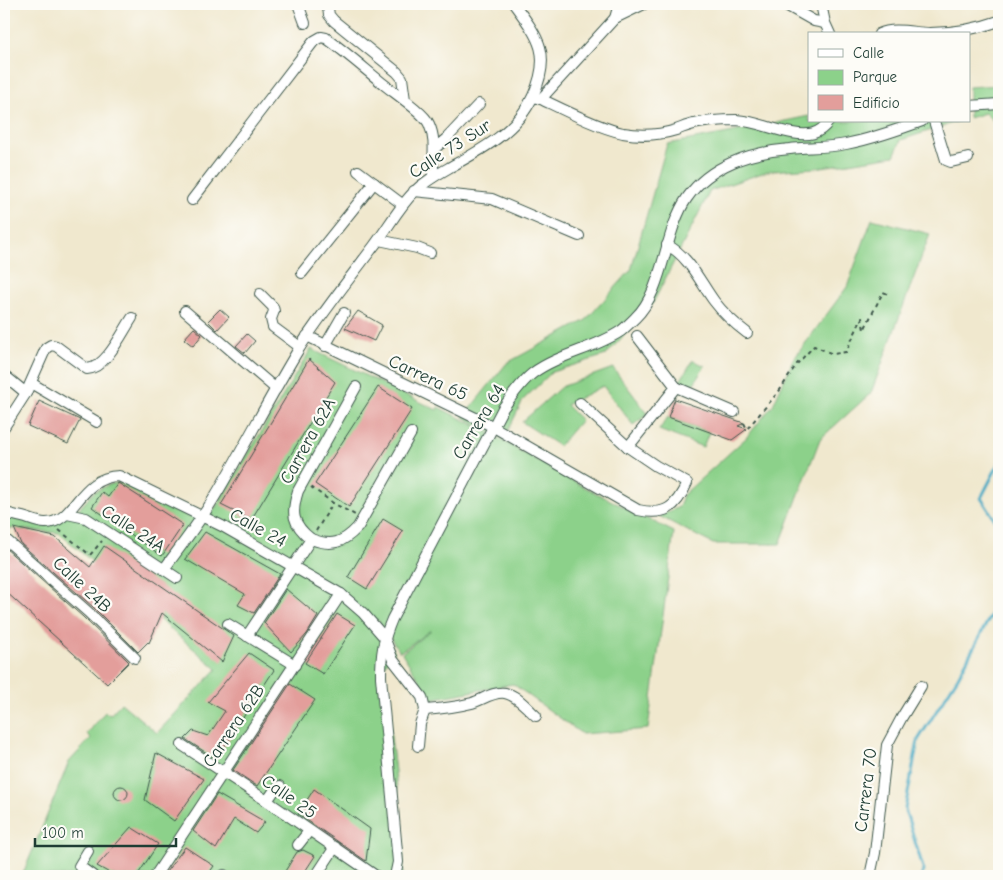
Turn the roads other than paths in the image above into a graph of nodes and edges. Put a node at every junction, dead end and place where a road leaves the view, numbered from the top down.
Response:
1 (298, 4) edge
2 (331, 4) edge
3 (514, 4) edge
4 (619, 4) edge
5 (644, 4) edge
6 (784, 4) edge
7 (821, 4) edge
8 (615, 18) junction
9 (999, 21) edge
10 (825, 23) junction
11 (305, 24) dead end
12 (829, 32) edge
13 (892, 32) edge
14 (914, 32) edge
15 (946, 32) edge
16 (537, 98) junction
17 (405, 100) junction
18 (478, 104) dead end
19 (999, 104) edge
20 (970, 106) edge
21 (828, 122) edge
22 (919, 122) edge
23 (934, 122) edge
24 (434, 148) junction
25 (968, 158) dead end
26 (358, 171) dead end
27 (433, 177) junction
28 (374, 183) junction
29 (414, 192) junction
30 (192, 200) dead end
31 (402, 204) junction
32 (579, 236) dead end
33 (379, 240) junction
34 (667, 245) junction
35 (430, 253) dead end
36 (302, 273) dead end
37 (260, 294) dead end
38 (185, 310) dead end
39 (344, 313) dead end
40 (132, 318) dead end
41 (747, 333) dead end
42 (307, 336) junction
43 (637, 336) dead end
44 (326, 346) junction
45 (300, 347) junction
46 (4, 375) edge
47 (32, 383) junction
48 (676, 387) junction
49 (356, 388) dead end
50 (276, 389) junction
51 (26, 393) junction
52 (580, 403) dead end
53 (734, 412) dead end
54 (97, 422) dead end
55 (492, 426) junction
56 (4, 427) edge
57 (411, 432) dead end
58 (628, 447) junction
59 (4, 512) edge
60 (67, 514) junction
61 (202, 517) junction
62 (313, 535) junction
63 (4, 538) edge
64 (293, 566) junction
65 (164, 569) junction
66 (177, 578) dead end
67 (341, 594) junction
68 (228, 624) dead end
69 (247, 636) junction
70 (384, 637) junction
71 (135, 658) dead end
72 (295, 665) junction
73 (920, 686) dead end
74 (425, 710) junction
75 (536, 716) dead end
76 (182, 745) dead end
77 (418, 746) dead end
78 (223, 771) junction
79 (280, 786) dead end
80 (267, 801) junction
81 (309, 830) junction
82 (298, 845) dead end
83 (335, 847) junction
84 (88, 851) dead end
85 (158, 874) edge
86 (93, 876) edge
87 (316, 876) edge
88 (376, 876) edge
89 (395, 876) edge
90 (870, 876) edge

1 - 11 street
2 - 17 street
3 - 16 street
4 - 8 street
5 - 8 street
6 - 10 street
7 - 10 street
8 - 16 street
9 - 15 street
10 - 12 street
13 - 14 street
16 - 21 street
16 - 27 street, Calle 73 Sur
17 - 24 street
17 - 30 street
18 - 24 street
19 - 20 street
22 - 34 street, Carrera 64
23 - 25 street
24 - 27 street
26 - 28 street
27 - 29 street, Calle 73 Sur
28 - 31 street
28 - 36 street
29 - 31 street, Calle 73 Sur
29 - 32 street
31 - 33 street, Calle 73 Sur
33 - 35 street
33 - 42 street, Calle 73 Sur
34 - 41 street
34 - 55 street, Carrera 64
37 - 45 street
38 - 50 street
39 - 44 street
40 - 47 street
42 - 44 street, Carrera 65
42 - 45 street, Calle 73 Sur
43 - 48 street
44 - 55 street, Carrera 65
45 - 50 street, Calle 73 Sur
46 - 51 street
47 - 51 street
47 - 54 street
48 - 53 street
48 - 58 street
49 - 62 street, Carrera 62A
50 - 61 street, Calle 73 Sur
51 - 56 street
52 - 58 street
55 - 58 street, Carrera 65
55 - 70 street, Carrera 64
57 - 62 street
59 - 60 street
60 - 61 street, Calle 24
60 - 65 street, Calle 24A
61 - 64 street, Calle 24
61 - 65 street, Calle 73 Sur
62 - 64 street
63 - 71 street, Calle 24B
64 - 67 street, Calle 24
64 - 69 street
65 - 66 street, Calle 24A
67 - 70 street, Calle 24
67 - 72 street, Carrera 62B
68 - 69 street
69 - 72 street
70 - 74 street, Calle 24
70 - 89 street, Carrera 64
72 - 78 street, Carrera 62B
73 - 90 street, Carrera 70
74 - 75 street
74 - 77 street
76 - 78 street, Calle 25
78 - 80 street, Calle 25
78 - 85 street, Carrera 62B
79 - 80 street
80 - 81 street, Calle 25
81 - 82 street
81 - 83 street, Calle 25
83 - 87 street
83 - 88 street, Calle 25
84 - 86 street

